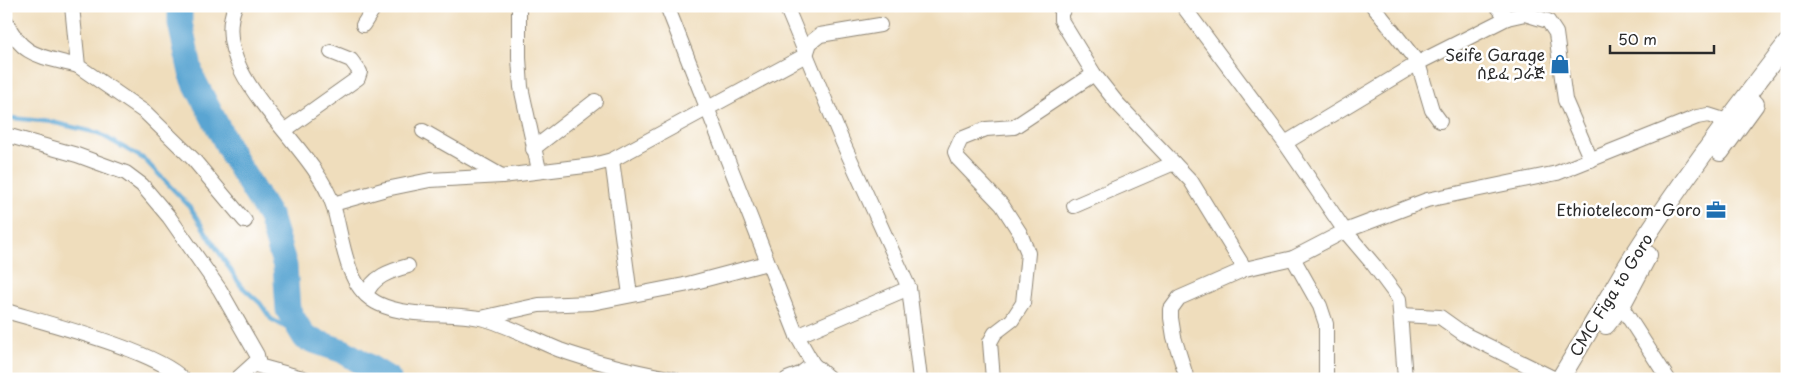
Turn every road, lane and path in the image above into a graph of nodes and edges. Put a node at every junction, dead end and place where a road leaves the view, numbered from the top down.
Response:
1 (72, 6) edge
2 (235, 6) edge
3 (375, 6) edge
4 (519, 6) edge
5 (667, 6) edge
6 (786, 6) edge
7 (1066, 6) edge
8 (1183, 6) edge
9 (1372, 6) edge
10 (1496, 6) edge
11 (1538, 11) edge
12 (1507, 18) junction
13 (6, 21) edge
14 (880, 24) dead end
15 (363, 25) dead end
16 (1787, 42) edge
17 (330, 52) dead end
18 (806, 55) junction
19 (1787, 61) edge
20 (1418, 63) junction
21 (78, 66) junction
22 (1094, 74) junction
23 (595, 102) dead end
24 (708, 108) junction
25 (1440, 121) dead end
26 (1727, 121) junction
27 (285, 130) junction
28 (423, 131) dead end
29 (6, 135) edge
30 (1285, 144) junction
31 (533, 149) junction
32 (612, 160) junction
33 (1591, 160) junction
34 (1174, 164) junction
35 (539, 170) junction
36 (502, 176) junction
37 (333, 204) junction
38 (1074, 206) dead end
39 (245, 221) dead end
40 (1345, 231) junction
41 (1293, 258) junction
42 (767, 262) junction
43 (408, 266) dead end
44 (1245, 269) junction
45 (909, 288) junction
46 (630, 294) junction
47 (366, 295) junction
48 (1617, 299) junction
49 (6, 311) edge
50 (1401, 316) junction
51 (481, 318) junction
52 (798, 336) junction
53 (813, 364) junction
54 (255, 365) junction
55 (183, 379) edge
56 (237, 379) edge
57 (306, 379) edge
58 (674, 379) edge
59 (786, 379) edge
60 (830, 379) edge
61 (920, 379) edge
62 (993, 379) edge
63 (1187, 379) edge
64 (1326, 379) edge
65 (1405, 379) edge
66 (1555, 379) edge
67 (1560, 379) edge
68 (1574, 379) edge
69 (1668, 379) edge

1 - 21 street
2 - 27 street
3 - 15 street
4 - 31 street
5 - 24 street
6 - 18 street
7 - 22 street
8 - 30 street
9 - 20 street
10 - 12 street
11 - 12 street
11 - 33 street
12 - 20 street
13 - 21 street
14 - 18 street
16 - 26 main road, CMC Figa to Goro
17 - 27 street
18 - 24 street
18 - 45 street
19 - 48 main road
20 - 25 street
20 - 30 street
21 - 39 street
22 - 34 street
22 - 62 street
23 - 31 street
24 - 32 street
24 - 42 street
26 - 33 street
26 - 48 main road, CMC Figa to Goro
27 - 37 street
28 - 36 street
29 - 54 street
30 - 40 street
31 - 35 street
32 - 35 street
32 - 46 street
33 - 40 street
34 - 38 street
34 - 44 street
35 - 36 street
36 - 37 street
37 - 47 street
40 - 41 street
40 - 50 street
41 - 44 street
41 - 64 street
42 - 46 street
42 - 52 street
43 - 47 street
44 - 63 street
45 - 52 street
45 - 61 street
46 - 51 street
47 - 51 street
48 - 67 main road, CMC Figa to Goro
48 - 68 main road
48 - 69 street
49 - 55 street
50 - 65 street
50 - 66 street
51 - 58 street
52 - 53 street
53 - 59 street
53 - 60 street
54 - 56 street
54 - 57 street

